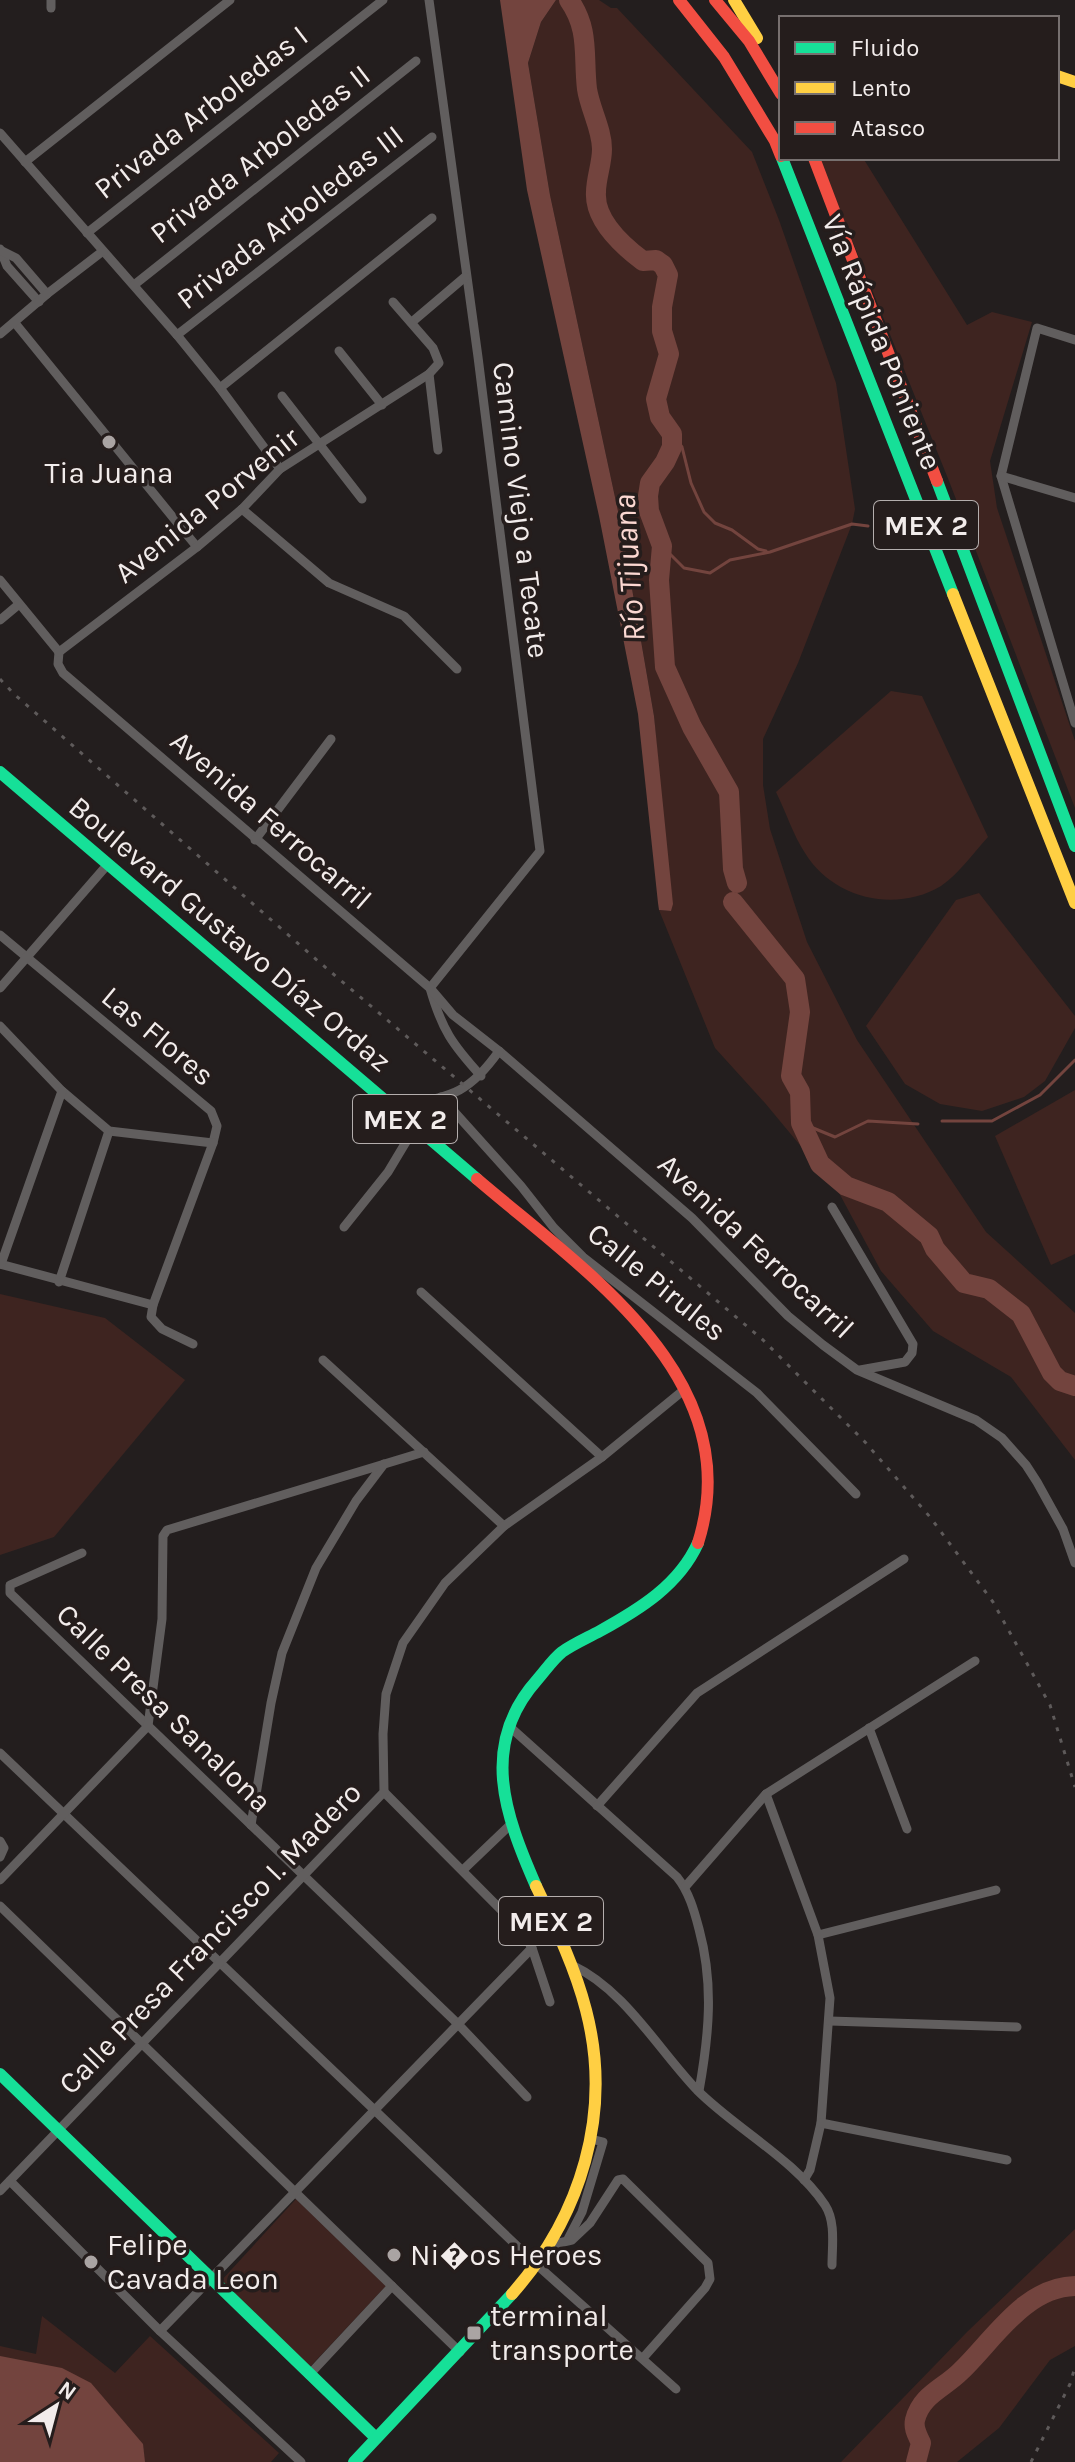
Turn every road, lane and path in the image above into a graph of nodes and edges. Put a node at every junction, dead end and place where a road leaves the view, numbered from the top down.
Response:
1 (230, 0) edge
2 (383, 0) edge
3 (429, 0) edge
4 (679, 0) edge
5 (715, 0) edge
6 (734, 0) edge
7 (416, 61) dead end
8 (779, 74) edge
9 (779, 91) edge
10 (0, 133) edge
11 (432, 137) dead end
12 (779, 152) edge
13 (782, 160) edge
14 (815, 160) edge
15 (25, 162) junction
16 (432, 218) dead end
17 (87, 233) junction
18 (1, 250) edge
19 (103, 251) junction
20 (16, 258) junction
21 (4, 269) edge
22 (465, 277) junction
23 (134, 285) junction
24 (47, 294) junction
25 (39, 302) junction
26 (393, 302) dead end
27 (412, 322) junction
28 (15, 323) junction
29 (0, 334) edge
30 (177, 335) junction
31 (1075, 340) edge
32 (339, 351) dead end
33 (429, 374) junction
34 (220, 388) junction
35 (282, 396) dead end
36 (382, 405) junction
37 (321, 444) junction
38 (438, 450) dead end
39 (280, 469) junction
40 (1001, 476) junction
41 (1075, 498) edge
42 (362, 499) dead end
43 (242, 509) junction
44 (197, 547) junction
45 (0, 580) edge
46 (18, 605) junction
47 (0, 620) edge
48 (59, 652) junction
49 (457, 669) dead end
50 (1075, 723) edge
51 (331, 739) dead end
52 (0, 772) edge
53 (255, 840) junction
54 (1075, 846) edge
55 (108, 864) junction
56 (1075, 903) edge
57 (0, 935) edge
58 (26, 958) junction
59 (0, 988) edge
60 (430, 988) junction
61 (0, 1026) edge
62 (499, 1051) junction
63 (481, 1076) junction
64 (62, 1091) junction
65 (441, 1097) junction
66 (393, 1107) junction
67 (415, 1127) junction
68 (109, 1131) junction
69 (213, 1143) junction
70 (832, 1207) dead end
71 (344, 1227) dead end
72 (579, 1260) junction
73 (1, 1264) edge
74 (59, 1282) junction
75 (421, 1292) dead end
76 (153, 1305) junction
77 (193, 1344) dead end
78 (323, 1360) dead end
79 (857, 1370) junction
80 (685, 1389) junction
81 (424, 1452) junction
82 (602, 1457) junction
83 (384, 1464) junction
84 (856, 1494) dead end
85 (504, 1526) junction
86 (82, 1553) dead end
87 (904, 1559) dead end
88 (1075, 1563) edge
89 (975, 1661) dead end
90 (148, 1726) junction
91 (509, 1726) junction
92 (869, 1728) junction
93 (0, 1753) edge
94 (384, 1792) junction
95 (766, 1794) junction
96 (597, 1806) junction
97 (64, 1813) junction
98 (251, 1825) junction
99 (509, 1826) junction
100 (907, 1829) dead end
101 (0, 1841) edge
102 (0, 1857) edge
103 (463, 1870) junction
104 (2, 1875) edge
105 (303, 1875) junction
106 (685, 1887) junction
107 (996, 1890) dead end
108 (0, 1906) edge
109 (818, 1935) junction
110 (532, 1948) junction
111 (220, 1962) junction
112 (572, 1965) junction
113 (550, 2002) dead end
114 (830, 2021) junction
115 (458, 2024) junction
116 (1017, 2027) dead end
117 (142, 2044) junction
118 (0, 2074) edge
119 (699, 2091) junction
120 (527, 2097) dead end
121 (375, 2110) junction
122 (821, 2123) junction
123 (58, 2131) junction
124 (591, 2139) junction
125 (1007, 2160) dead end
126 (804, 2180) junction
127 (10, 2181) junction
128 (0, 2191) edge
129 (295, 2192) junction
130 (568, 2241) junction
131 (550, 2245) junction
132 (537, 2265) junction
133 (832, 2265) dead end
134 (210, 2280) junction
135 (392, 2286) junction
136 (160, 2331) junction
137 (460, 2352) junction
138 (643, 2358) junction
139 (309, 2375) junction
140 (676, 2389) dead end
141 (376, 2438) junction
142 (301, 2462) edge
143 (354, 2462) edge

1 - 15 street
2 - 17 street, Privada Arboledas I
3 - 22 street, Camino Viejo a Tecate
4 - 12 main road, Vía Rápida Poniente / MEX 2
5 - 9 main road
6 - 8 main road
7 - 23 street, Privada Arboledas II
10 - 15 street
11 - 30 street, Privada Arboledas III
13 - 56 main road, Vía Rápida Poniente / MEX 2
14 - 54 main road, MEX 2
15 - 17 street
16 - 34 street
17 - 19 street
18 - 20 street
18 - 21 street
19 - 23 street
19 - 24 street
20 - 21 street
20 - 24 street
21 - 25 street
22 - 27 street
22 - 60 street, Camino Viejo a Tecate
23 - 30 street
24 - 25 street
25 - 28 street
26 - 27 street
27 - 33 street
28 - 29 street
28 - 44 street
30 - 34 street
31 - 40 street
32 - 36 street
33 - 36 street, Avenida Porvenir
33 - 38 street
34 - 39 street
35 - 37 street
36 - 37 street, Avenida Porvenir
37 - 39 street, Avenida Porvenir
37 - 42 street
39 - 43 street, Avenida Porvenir
40 - 41 street
40 - 50 street
43 - 44 street, Avenida Porvenir
43 - 49 street
44 - 48 street, Avenida Porvenir
45 - 46 street, Avenida Ferrocarril
46 - 47 street
46 - 48 street, Avenida Ferrocarril
48 - 53 street, Avenida Ferrocarril
51 - 53 street
52 - 55 main road, Boulevard Gustavo Díaz Ordaz / MEX 2
53 - 60 street, Avenida Ferrocarril
55 - 58 street
55 - 66 main road, Boulevard Gustavo Díaz Ordaz / MEX 2
57 - 58 street, Las Flores
58 - 59 street
58 - 69 street, Las Flores
60 - 62 street, Avenida Ferrocarril
60 - 63 street
61 - 64 street
62 - 63 street
62 - 79 street, Avenida Ferrocarril
63 - 65 street
64 - 68 street
64 - 73 street
65 - 66 street
65 - 72 street, Calle Pirules
66 - 67 main road, Boulevard Gustavo Díaz Ordaz / MEX 2
67 - 71 street
67 - 72 main road, Boulevard Gustavo Díaz Ordaz / MEX 2
68 - 69 street
68 - 74 street
69 - 76 street
70 - 79 street
72 - 80 main road, Boulevard Gustavo Díaz Ordaz / MEX 2
72 - 84 street, Calle Pirules
73 - 74 street
74 - 76 street
75 - 82 street
76 - 77 street
78 - 81 street
79 - 88 street, Avenida Ferrocarril
80 - 82 street, Calle Presa Francisco I. Madero
80 - 91 main road, Boulevard Gustavo Díaz Ordaz / MEX 2
81 - 83 street
81 - 85 street
82 - 85 street, Calle Presa Francisco I. Madero
83 - 90 street
83 - 98 street
85 - 94 street, Calle Presa Francisco I. Madero
86 - 90 street, Calle Presa Sanalona
87 - 96 street
89 - 92 street
90 - 97 street
90 - 98 street, Calle Presa Sanalona
91 - 96 street
91 - 99 main road, Boulevard Gustavo Díaz Ordaz / MEX 2
92 - 95 street
92 - 100 street
93 - 97 street
94 - 103 street
94 - 105 street, Calle Presa Francisco I. Madero
95 - 106 street
95 - 109 street
96 - 106 street
97 - 104 street
97 - 111 street
98 - 105 street, Calle Presa Sanalona
99 - 103 street
99 - 112 main road, Boulevard Gustavo Díaz Ordaz / MEX 2
101 - 102 street
103 - 110 street
105 - 111 street, Calle Presa Francisco I. Madero
105 - 115 street, Calle Presa Sanalona
106 - 119 street
107 - 109 street
108 - 117 street
109 - 114 street
110 - 113 street
110 - 115 street
111 - 117 street, Calle Presa Francisco I. Madero
111 - 121 street
112 - 119 street
112 - 124 main road, Boulevard Gustavo Díaz Ordaz / MEX 2
114 - 116 street
114 - 122 street
115 - 120 street, Calle Presa Sanalona
115 - 121 street
117 - 123 street, Calle Presa Francisco I. Madero
117 - 129 street
118 - 123 main road
119 - 126 street
121 - 129 street
121 - 132 street
122 - 125 street
122 - 126 street
123 - 127 street, Calle Presa Francisco I. Madero
123 - 134 main road
124 - 130 street
124 - 131 main road, Boulevard Gustavo Díaz Ordaz / MEX 2
126 - 133 street
127 - 128 street, Calle Presa Francisco I. Madero
127 - 136 street
129 - 134 street
129 - 135 street
130 - 131 street
130 - 138 street
131 - 132 main road, Boulevard Gustavo Díaz Ordaz / MEX 2
132 - 137 main road, Boulevard Gustavo Díaz Ordaz / MEX 2
132 - 138 street
134 - 136 street
134 - 139 main road
135 - 137 street
135 - 139 street
136 - 142 street
137 - 141 main road, Boulevard Gustavo Díaz Ordaz / MEX 2
138 - 140 street
139 - 141 main road
141 - 143 main road, Boulevard Gustavo Díaz Ordaz / MEX 2

